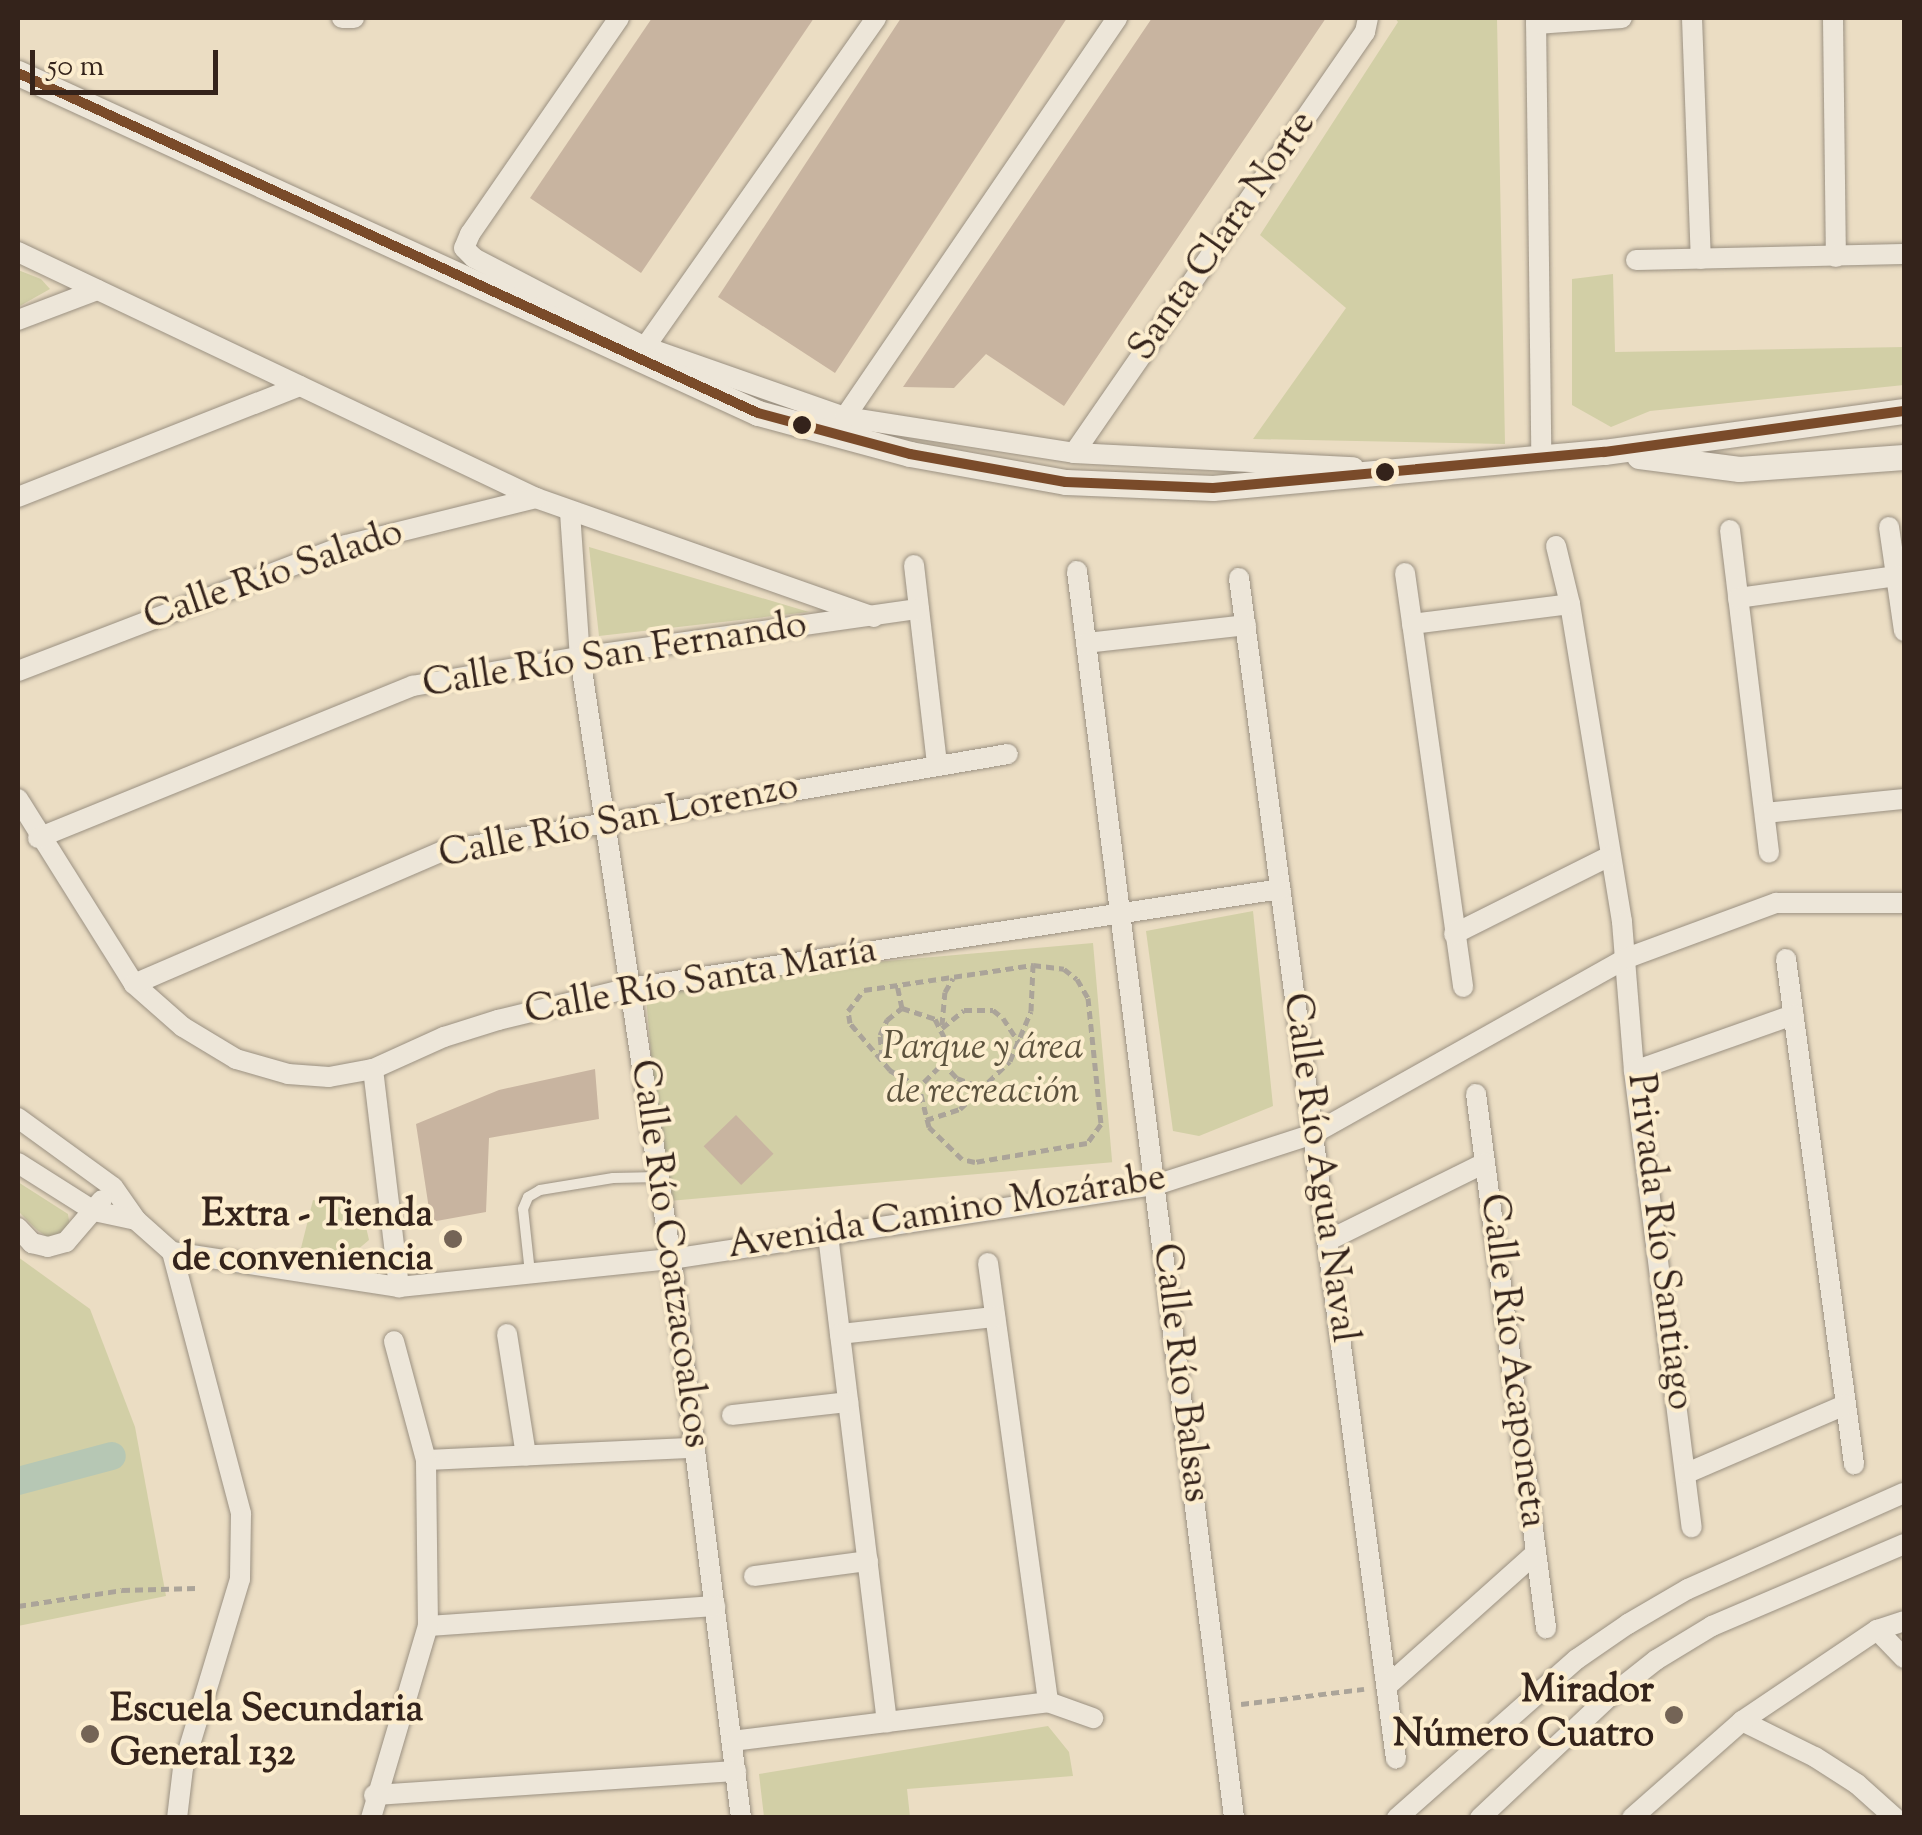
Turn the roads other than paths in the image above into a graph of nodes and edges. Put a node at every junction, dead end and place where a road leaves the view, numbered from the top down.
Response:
1 (342, 18) edge
2 (354, 18) edge
3 (619, 18) edge
4 (876, 18) edge
5 (1117, 18) edge
6 (1368, 18) edge
7 (1622, 18) edge
8 (1692, 18) edge
9 (1833, 18) edge
10 (1536, 21) edge
11 (18, 74) edge
12 (18, 252) edge
13 (1904, 254) edge
14 (1836, 257) junction
15 (1702, 259) junction
16 (1636, 260) dead end
17 (97, 290) junction
18 (18, 320) edge
19 (645, 347) junction
20 (300, 386) junction
21 (1904, 411) edge
22 (844, 417) junction
23 (1604, 452) junction
24 (1074, 453) junction
25 (1904, 457) edge
26 (1541, 458) junction
27 (1416, 471) junction
28 (18, 496) edge
29 (536, 498) junction
30 (570, 512) junction
31 (1889, 527) dead end
32 (1730, 530) dead end
33 (1556, 546) dead end
34 (914, 565) dead end
35 (1077, 571) dead end
36 (1405, 573) dead end
37 (1897, 576) junction
38 (1240, 578) dead end
39 (1738, 598) junction
40 (1570, 604) junction
41 (919, 610) junction
42 (874, 617) junction
43 (1412, 624) junction
44 (1246, 625) junction
45 (1904, 631) edge
46 (1086, 644) junction
47 (580, 657) junction
48 (18, 670) edge
49 (1008, 754) dead end
50 (938, 765) junction
51 (18, 799) edge
52 (1904, 799) edge
53 (1765, 814) junction
54 (606, 821) junction
55 (38, 838) junction
56 (1770, 853) dead end
57 (1610, 856) junction
58 (1281, 889) junction
59 (1904, 903) edge
60 (1121, 913) junction
61 (1454, 934) junction
62 (1627, 958) junction
63 (1786, 959) dead end
64 (134, 984) junction
65 (1464, 986) dead end
66 (630, 988) junction
67 (1793, 1015) junction
68 (374, 1069) junction
69 (1634, 1070) junction
70 (1476, 1094) dead end
71 (18, 1118) edge
72 (1314, 1134) junction
73 (18, 1163) edge
74 (1485, 1163) junction
75 (659, 1177) junction
76 (1156, 1185) junction
77 (113, 1187) junction
78 (94, 1211) junction
79 (136, 1220) junction
80 (18, 1228) edge
81 (828, 1235) junction
82 (1328, 1240) junction
83 (172, 1252) junction
84 (671, 1258) junction
85 (988, 1263) dead end
86 (530, 1274) junction
87 (399, 1287) junction
88 (996, 1317) junction
89 (506, 1334) dead end
90 (840, 1334) junction
91 (394, 1342) dead end
92 (848, 1402) junction
93 (1845, 1405) junction
94 (732, 1415) dead end
95 (694, 1448) junction
96 (526, 1456) junction
97 (426, 1460) junction
98 (1854, 1464) dead end
99 (1687, 1473) junction
100 (1904, 1493) edge
101 (1692, 1527) dead end
102 (1904, 1544) edge
103 (1536, 1553) junction
104 (868, 1561) junction
105 (754, 1576) dead end
106 (714, 1606) junction
107 (1904, 1621) edge
108 (428, 1626) junction
109 (1546, 1628) dead end
110 (1877, 1630) junction
111 (1904, 1658) edge
112 (1387, 1686) junction
113 (1048, 1702) junction
114 (1094, 1718) dead end
115 (1742, 1721) junction
116 (887, 1722) junction
117 (732, 1741) junction
118 (1396, 1759) dead end
119 (736, 1771) junction
120 (374, 1795) junction
121 (177, 1818) edge
122 (371, 1818) edge
123 (742, 1818) edge
124 (1234, 1818) edge
125 (1397, 1818) edge
126 (1480, 1818) edge
127 (1632, 1818) edge
128 (1895, 1818) edge

1 - 2 street
3 - 19 street
4 - 19 street
5 - 22 street
6 - 24 street, Santa Clara Norte
7 - 10 street
8 - 15 street
9 - 14 street
10 - 26 street
11 - 27 street
12 - 17 street
13 - 14 street
14 - 15 street
15 - 16 street
17 - 18 street
17 - 20 street
19 - 22 street
20 - 28 street
20 - 29 street
21 - 23 street
22 - 24 street
23 - 25 street
23 - 26 street
24 - 27 street
26 - 27 street
29 - 30 street
29 - 48 street, Calle Río Salado
30 - 42 street
30 - 47 street, Calle Río Coatzacoalcos
31 - 37 street
32 - 39 street
33 - 40 street, Privada Río Santiago
34 - 41 street
35 - 46 street, Calle Río Balsas
36 - 43 street
37 - 39 street
37 - 45 street
38 - 44 street, Calle Río Agua Naval
39 - 53 street
40 - 43 street
40 - 57 street, Privada Río Santiago
41 - 42 street, Calle Río San Fernando
41 - 50 street
42 - 47 street, Calle Río San Fernando
43 - 61 street
44 - 46 street
44 - 58 street, Calle Río Agua Naval
46 - 60 street, Calle Río Balsas
47 - 54 street, Calle Río Coatzacoalcos
47 - 55 street, Calle Río San Fernando
49 - 50 street, Calle Río San Lorenzo
50 - 54 street, Calle Río San Lorenzo
51 - 55 street, Calle Río Santa María
52 - 53 street
53 - 56 street
54 - 64 street, Calle Río San Lorenzo
54 - 66 street, Calle Río Coatzacoalcos
55 - 64 street, Calle Río Santa María
57 - 61 street
57 - 62 street, Privada Río Santiago
58 - 60 street, Calle Río Santa María
58 - 72 street, Calle Río Agua Naval
59 - 62 street, Avenida Camino Mozárabe
60 - 66 street, Calle Río Santa María
60 - 76 street, Calle Río Balsas
61 - 65 street
62 - 69 street, Privada Río Santiago
62 - 72 street, Avenida Camino Mozárabe
63 - 67 street
64 - 68 street, Calle Río Santa María
66 - 68 street, Calle Río Santa María
66 - 75 street, Calle Río Coatzacoalcos
67 - 69 street
67 - 93 street
68 - 87 street
69 - 99 street, Privada Río Santiago
70 - 74 street, Calle Río Acaponeta
71 - 77 street
72 - 76 street, Avenida Camino Mozárabe
72 - 82 street, Calle Río Agua Naval
73 - 78 street
74 - 82 street
74 - 103 street, Calle Río Acaponeta
75 - 84 street, Calle Río Coatzacoalcos
75 - 86 lane
76 - 81 street, Avenida Camino Mozárabe
76 - 124 street, Calle Río Balsas
77 - 78 street
77 - 79 street
78 - 79 street
78 - 80 street
79 - 83 street
81 - 84 street, Avenida Camino Mozárabe
81 - 90 street
82 - 112 street, Calle Río Agua Naval
83 - 87 street, Avenida Camino Mozárabe
83 - 121 street
84 - 86 street, Avenida Camino Mozárabe
84 - 95 street, Calle Río Coatzacoalcos
85 - 88 street
86 - 87 street, Avenida Camino Mozárabe
88 - 90 street
88 - 113 street
89 - 96 street
90 - 92 street
91 - 97 street
92 - 94 street
92 - 104 street
93 - 98 street
93 - 99 street
95 - 96 street
95 - 106 street, Calle Río Coatzacoalcos
96 - 97 street
97 - 108 street
99 - 101 street, Privada Río Santiago
100 - 125 street
102 - 126 street
103 - 109 street, Calle Río Acaponeta
103 - 112 street
104 - 105 street
104 - 116 street
106 - 108 street
106 - 117 street, Calle Río Coatzacoalcos
107 - 110 street
108 - 120 street
110 - 111 street
110 - 115 street
112 - 118 street, Calle Río Agua Naval
113 - 114 street
113 - 116 street
115 - 127 street
115 - 128 street
116 - 117 street
117 - 119 street, Calle Río Coatzacoalcos
119 - 120 street
119 - 123 street, Calle Río Coatzacoalcos
120 - 122 street

